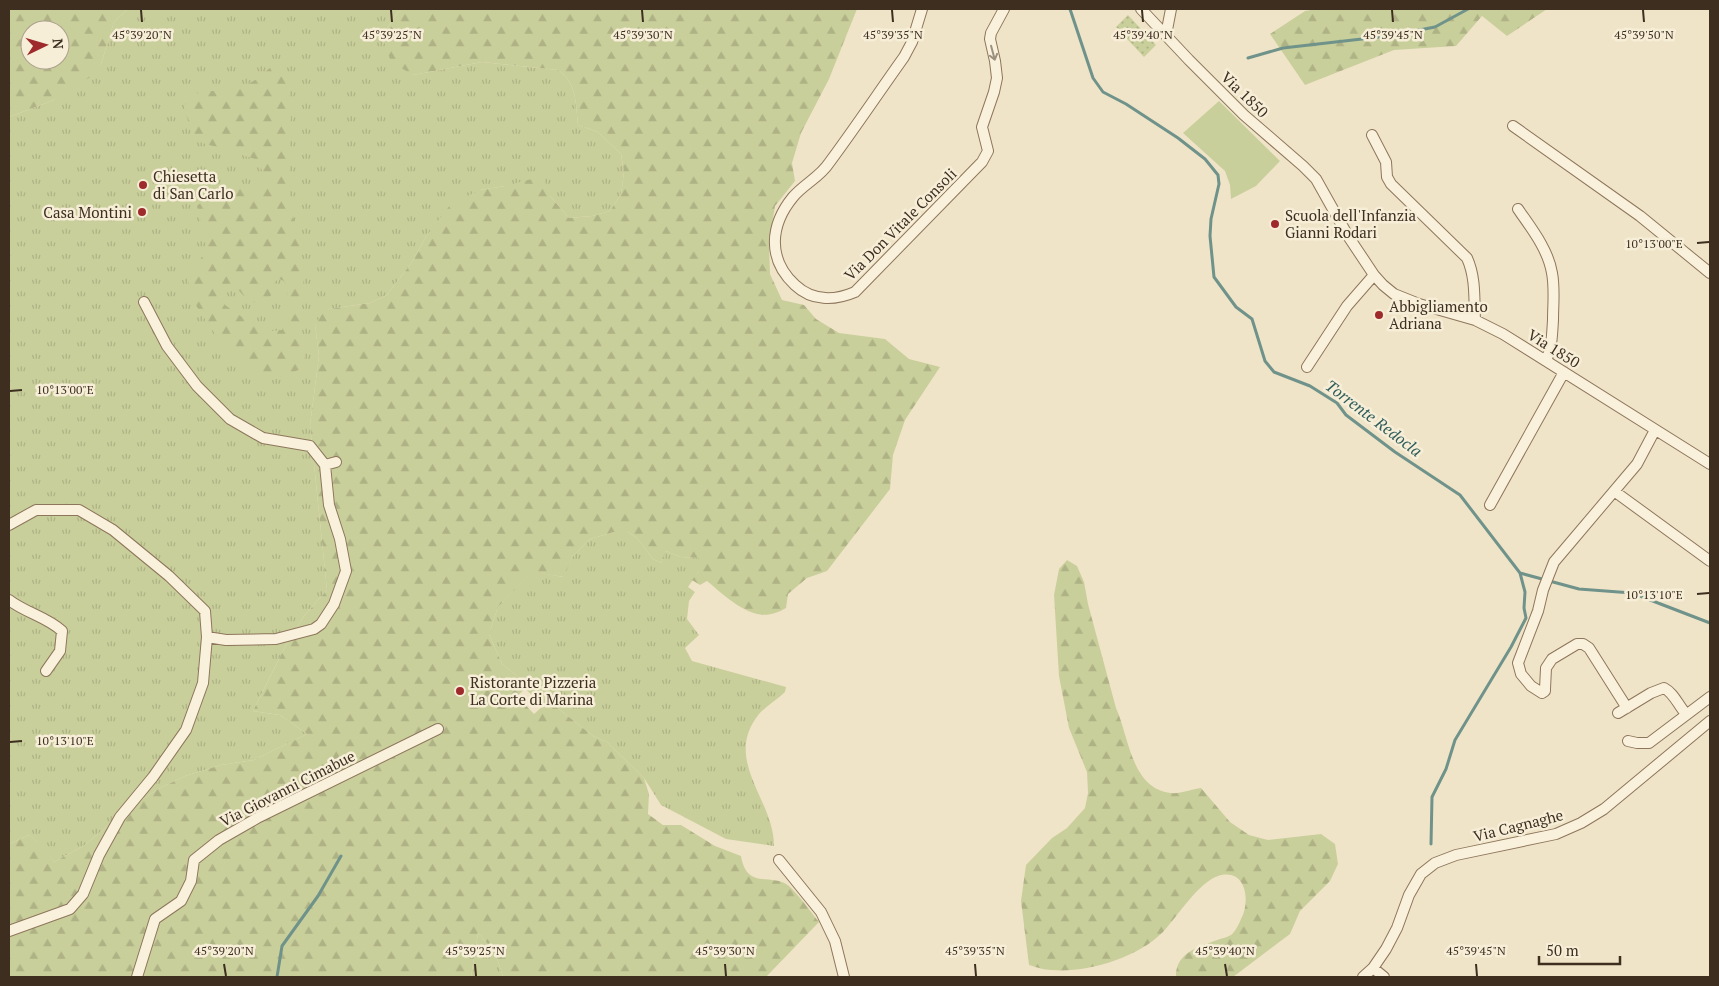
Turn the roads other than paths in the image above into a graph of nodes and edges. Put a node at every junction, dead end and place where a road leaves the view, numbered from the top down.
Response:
1 (922, 9) edge
2 (1004, 9) edge
3 (1141, 9) edge
4 (1171, 9) edge
5 (1166, 35) junction
6 (1513, 126) dead end
7 (1372, 135) dead end
8 (1518, 209) dead end
9 (1710, 272) edge
10 (1374, 275) junction
11 (144, 302) dead end
12 (1475, 320) junction
13 (1546, 361) junction
14 (1307, 367) dead end
15 (1564, 372) junction
16 (1655, 430) junction
17 (336, 462) dead end
18 (1710, 464) edge
19 (325, 465) junction
20 (1614, 491) junction
21 (1490, 505) dead end
22 (9, 525) edge
23 (1710, 561) edge
24 (9, 600) edge
25 (207, 637) junction
26 (46, 671) dead end
27 (1710, 697) edge
28 (1686, 714) junction
29 (1710, 720) edge
30 (438, 729) dead end
31 (1628, 742) dead end
32 (779, 860) dead end
33 (9, 931) edge
34 (1373, 968) junction
35 (137, 977) edge
36 (844, 977) edge
37 (1363, 977) edge
38 (1384, 977) edge

2 -> 1 street, Via Don Vitale Consoli
3 - 5 street, Via 1850
4 - 5 street
5 - 10 street, Via 1850
6 - 9 street
7 - 12 street
8 - 13 street
10 - 12 street, Via 1850
10 - 14 street
11 - 19 street
12 - 13 street, Via 1850
13 - 15 street, Via 1850
15 - 16 street, Via 1850
15 - 21 street
16 - 18 street, Via 1850
16 - 20 street
17 - 19 street
19 - 25 street
20 - 23 street
20 - 28 street
22 - 25 street
24 - 26 street
25 - 33 street
27 - 28 street
28 - 31 street
29 - 34 street, Via Cagnaghe
30 - 35 street, Via Giovanni Cimabue
32 - 36 street
34 - 37 street, Via Cagnaghe
34 - 38 street

